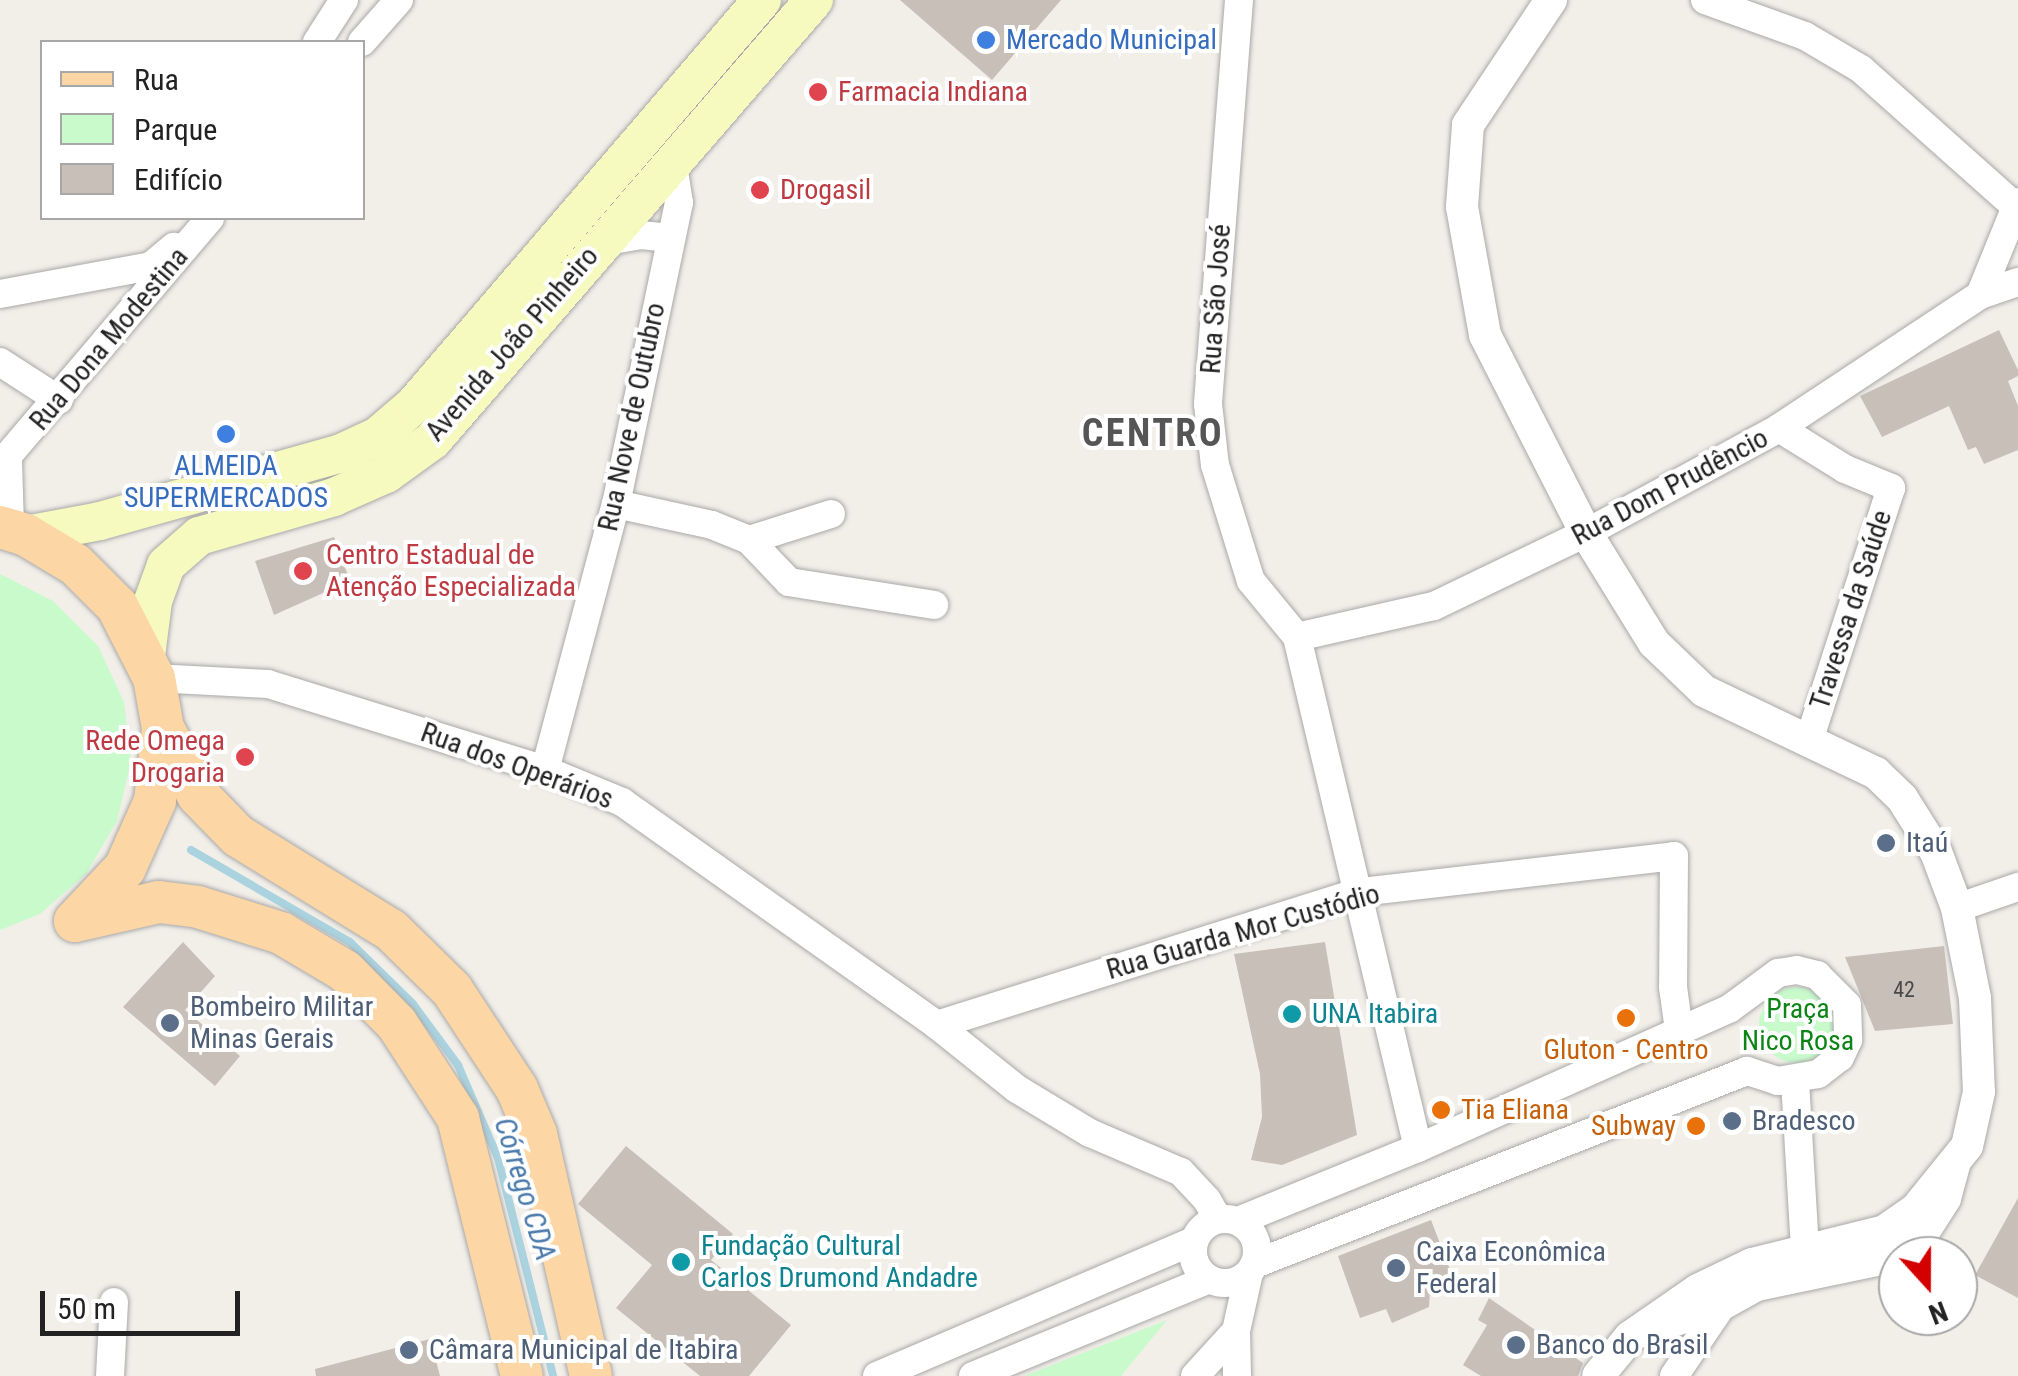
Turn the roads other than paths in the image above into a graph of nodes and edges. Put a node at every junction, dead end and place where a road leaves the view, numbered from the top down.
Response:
1 (344, 0) edge
2 (399, 0) edge
3 (762, 0) edge
4 (814, 0) edge
5 (1239, 0) edge
6 (1551, 0) edge
7 (1705, 0) edge
8 (318, 40) edge
9 (364, 40) edge
10 (672, 164) junction
11 (2017, 205) edge
12 (207, 220) edge
13 (207, 220) edge
14 (670, 238) junction
15 (601, 242) junction
16 (2018, 282) edge
17 (0, 294) edge
18 (1980, 295) junction
19 (0, 362) edge
20 (59, 400) junction
21 (1779, 428) junction
22 (4, 462) edge
23 (616, 504) junction
24 (831, 514) dead end
25 (12, 530) edge
26 (1586, 533) junction
27 (750, 540) junction
28 (934, 605) dead end
29 (1297, 637) junction
30 (150, 667) junction
31 (162, 728) junction
32 (1810, 738) junction
33 (545, 770) junction
34 (2018, 888) edge
35 (1360, 892) junction
36 (1956, 908) junction
37 (937, 1025) junction
38 (1679, 1030) junction
39 (1796, 1080) junction
40 (1418, 1148) junction
41 (1956, 1165) junction
42 (1380, 1213) junction
43 (1228, 1220) junction
44 (1194, 1241) junction
45 (1805, 1251) junction
46 (1252, 1269) junction
47 (1214, 1281) junction
48 (114, 1302) dead end
49 (1721, 1307) junction
50 (1236, 1331) junction
51 (1630, 1338) junction
52 (110, 1376) edge
53 (522, 1376) edge
54 (591, 1376) edge
55 (878, 1376) edge
56 (973, 1376) edge
57 (1194, 1376) edge
58 (1237, 1376) edge
59 (1598, 1376) edge
60 (1674, 1376) edge

1 - 8 street
2 - 9 street
3 - 25 main road, Avenida João Pinheiro
4 - 10 main road, Avenida João Pinheiro
5 - 29 street, Rua São José
6 - 26 street
7 - 11 street
10 - 14 street, Rua Nove de Outubro
10 - 15 main road, Avenida João Pinheiro
11 - 18 street
12 - 17 street
13 - 20 street, Rua Dona Modestina
14 - 15 street
14 - 23 street, Rua Nove de Outubro
15 - 30 main road, Avenida João Pinheiro
16 - 18 street, Rua Dom Prudêncio
18 - 21 street, Rua Dom Prudêncio
19 - 20 street
20 - 22 street, Rua Dona Modestina
21 - 26 street, Rua Dom Prudêncio
21 - 32 street, Travessa da Saúde
22 - 25 street, Rua Dona Modestina
23 - 27 street
23 - 33 street, Rua Nove de Outubro
24 - 27 street
25 - 30 main road
26 - 29 street, Rua Dom Prudêncio
26 - 32 street
27 - 28 street
29 - 35 street
30 - 31 main road
30 - 33 street, Rua dos Operários
31 - 53 main road
31 - 54 main road
32 - 36 street
33 - 37 street, Rua dos Operários
34 - 36 street
35 - 37 street, Rua Guarda Mor Custódio
35 - 38 street, Rua Guarda Mor Custódio
35 - 40 street
36 - 41 street
37 - 43 street, Rua dos Operários
38 - 39 street
38 - 40 street
39 - 42 street
39 - 45 street
40 - 42 street
40 - 43 street
41 - 45 street
41 - 49 street
42 - 46 street
43 - 44 street
43 - 46 street
44 - 47 street
44 - 55 street
45 - 51 street
46 - 47 street
46 - 50 street
47 - 50 street
47 - 56 street
48 - 52 street
49 - 51 street
49 - 60 street
50 - 57 street
50 - 58 street
51 - 59 street

